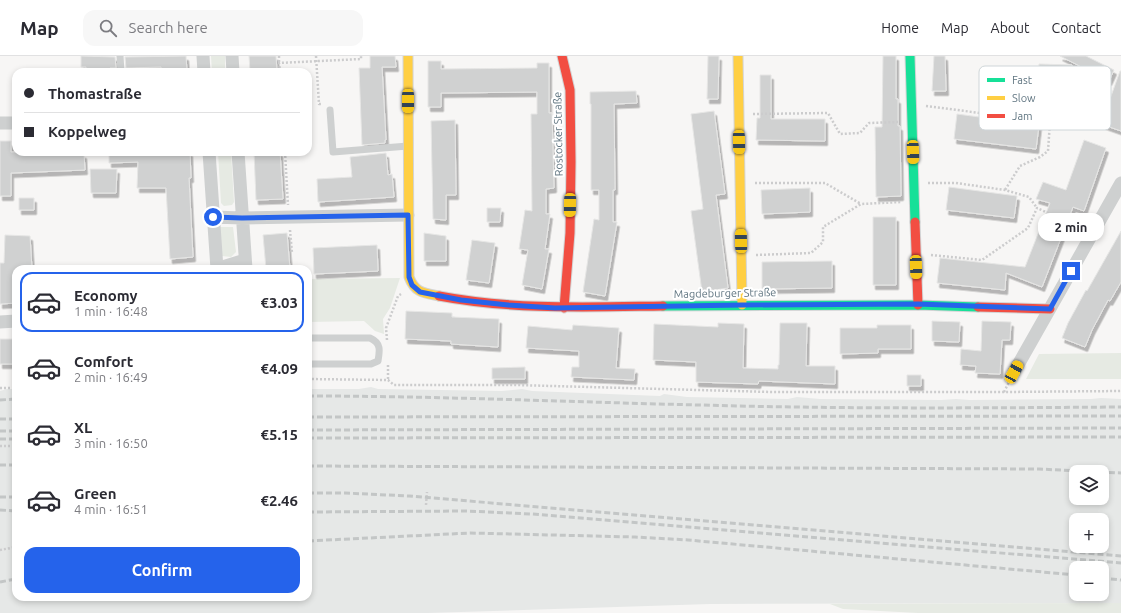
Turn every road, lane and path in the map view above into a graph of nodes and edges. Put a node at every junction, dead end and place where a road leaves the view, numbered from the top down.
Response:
1 (120, 56) edge
2 (203, 56) edge
3 (232, 56) edge
4 (279, 56) edge
5 (316, 56) edge
6 (361, 56) edge
7 (408, 56) edge
8 (562, 56) edge
9 (738, 56) edge
10 (910, 56) edge
11 (317, 61) junction
12 (279, 63) junction
13 (121, 68) edge
14 (204, 68) edge
15 (233, 68) edge
16 (280, 68) edge
17 (911, 104) junction
18 (330, 110) joint
19 (979, 113) edge
20 (739, 114) junction
21 (912, 122) junction
22 (0, 123) edge
23 (12, 123) edge
24 (1049, 130) edge
25 (408, 146) junction
26 (209, 156) edge
27 (238, 156) edge
28 (285, 156) edge
29 (740, 182) junction
30 (914, 183) junction
31 (1121, 183) edge
32 (1005, 190) junction
33 (914, 202) junction
34 (862, 204) junction
35 (1037, 208) junction
36 (408, 215) junction
37 (213, 217) junction
38 (290, 217) junction
39 (242, 218) junction
40 (1092, 233) junction
41 (292, 253) dead end
42 (916, 254) junction
43 (741, 256) junction
44 (216, 265) edge
45 (246, 265) edge
46 (411, 281) junction
47 (918, 304) junction
48 (742, 305) junction
49 (564, 308) junction
50 (1050, 309) junction
51 (12, 321) edge
52 (0, 322) edge
53 (312, 338) edge
54 (387, 343) dead end
55 (388, 358) dead end
56 (312, 364) edge
57 (1014, 372) dead end
58 (312, 379) edge
59 (388, 380) junction
60 (0, 388) edge
61 (12, 388) edge
62 (1121, 391) edge
63 (0, 446) edge
64 (12, 446) edge
65 (428, 492) dead end
66 (426, 505) dead end
67 (12, 548) edge
68 (0, 550) edge

1 - 13 lane
2 - 14 street
3 - 15 street
4 - 12 path
5 - 11 path
6 - 11 path
7 - 25 street
8 - 49 street, Rostocker Straße
9 - 20 street
10 - 17 street
11 - 12 path
11 - 18 path
12 - 16 path
17 - 19 path
17 - 21 street
18 - 25 lane
20 - 21 path
20 - 29 street
21 - 30 street
22 - 23 street
24 - 32 path
25 - 36 street
26 - 37 street
27 - 39 street
28 - 38 path
29 - 34 path
29 - 43 street
30 - 32 path
30 - 33 street
31 - 40 street
32 - 35 path
33 - 34 path
33 - 42 street
34 - 43 path
35 - 40 path
35 - 42 path
36 - 38 street
36 - 46 street
37 - 39 street
37 - 44 street
38 - 39 street
38 - 41 path
39 - 45 street
40 - 50 street
42 - 47 street
43 - 48 street
46 - 49 street, Magdeburger Straße
46 - 54 path
47 - 48 street, Magdeburger Straße
47 - 50 street, Magdeburger Straße
48 - 49 street, Magdeburger Straße
50 - 57 street
51 - 52 street
53 - 56 lane
55 - 59 path
58 - 59 path
59 - 62 path
60 - 61 path
63 - 64 path
65 - 66 path
67 - 68 path

